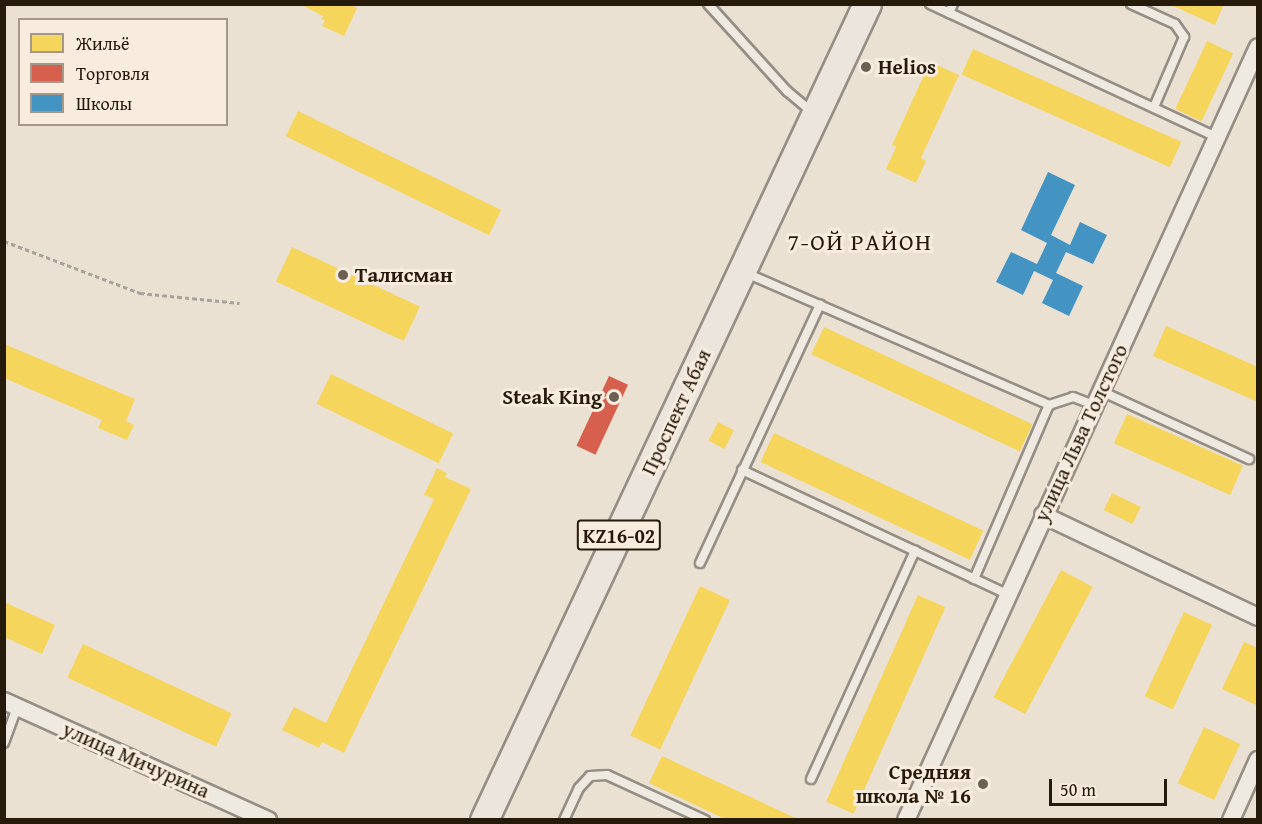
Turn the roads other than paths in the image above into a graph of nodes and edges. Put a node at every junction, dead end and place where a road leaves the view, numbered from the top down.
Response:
1 (708, 4) edge
2 (867, 4) edge
3 (930, 4) edge
4 (1131, 4) edge
5 (951, 9) edge
6 (1257, 47) edge
7 (1155, 107) junction
8 (816, 115) junction
9 (1216, 137) junction
10 (743, 272) junction
11 (820, 305) junction
12 (1097, 398) junction
13 (1049, 405) junction
14 (1249, 459) dead end
15 (742, 470) junction
16 (1042, 515) junction
17 (915, 551) junction
18 (700, 563) dead end
19 (974, 579) junction
20 (1006, 594) junction
21 (1257, 617) edge
22 (10, 704) edge
23 (4, 743) edge
24 (1257, 760) edge
25 (811, 779) dead end
26 (268, 819) edge
27 (484, 819) edge
28 (564, 819) edge
29 (705, 819) edge
30 (906, 819) edge
31 (1231, 819) edge

1 - 8 lane
2 - 8 main road, Проспект Абая / KZ16-02
3 - 5 lane
4 - 7 lane
5 - 7 lane
6 - 9 street, улица Льва Толстого
7 - 9 lane
8 - 10 main road, Проспект Абая / KZ16-02
9 - 12 street, улица Льва Толстого
10 - 11 lane
10 - 27 main road, Проспект Абая / KZ16-02
11 - 13 lane
11 - 15 lane
12 - 13 lane
12 - 14 lane
12 - 16 street, улица Льва Толстого
13 - 19 lane
15 - 17 lane
15 - 18 lane
16 - 20 street, улица Льва Толстого
16 - 21 street
17 - 19 lane
17 - 25 lane
19 - 20 lane
20 - 30 street, улица Льва Толстого
22 - 23 lane
22 - 26 street, улица Мичурина
24 - 31 street
28 - 29 lane

